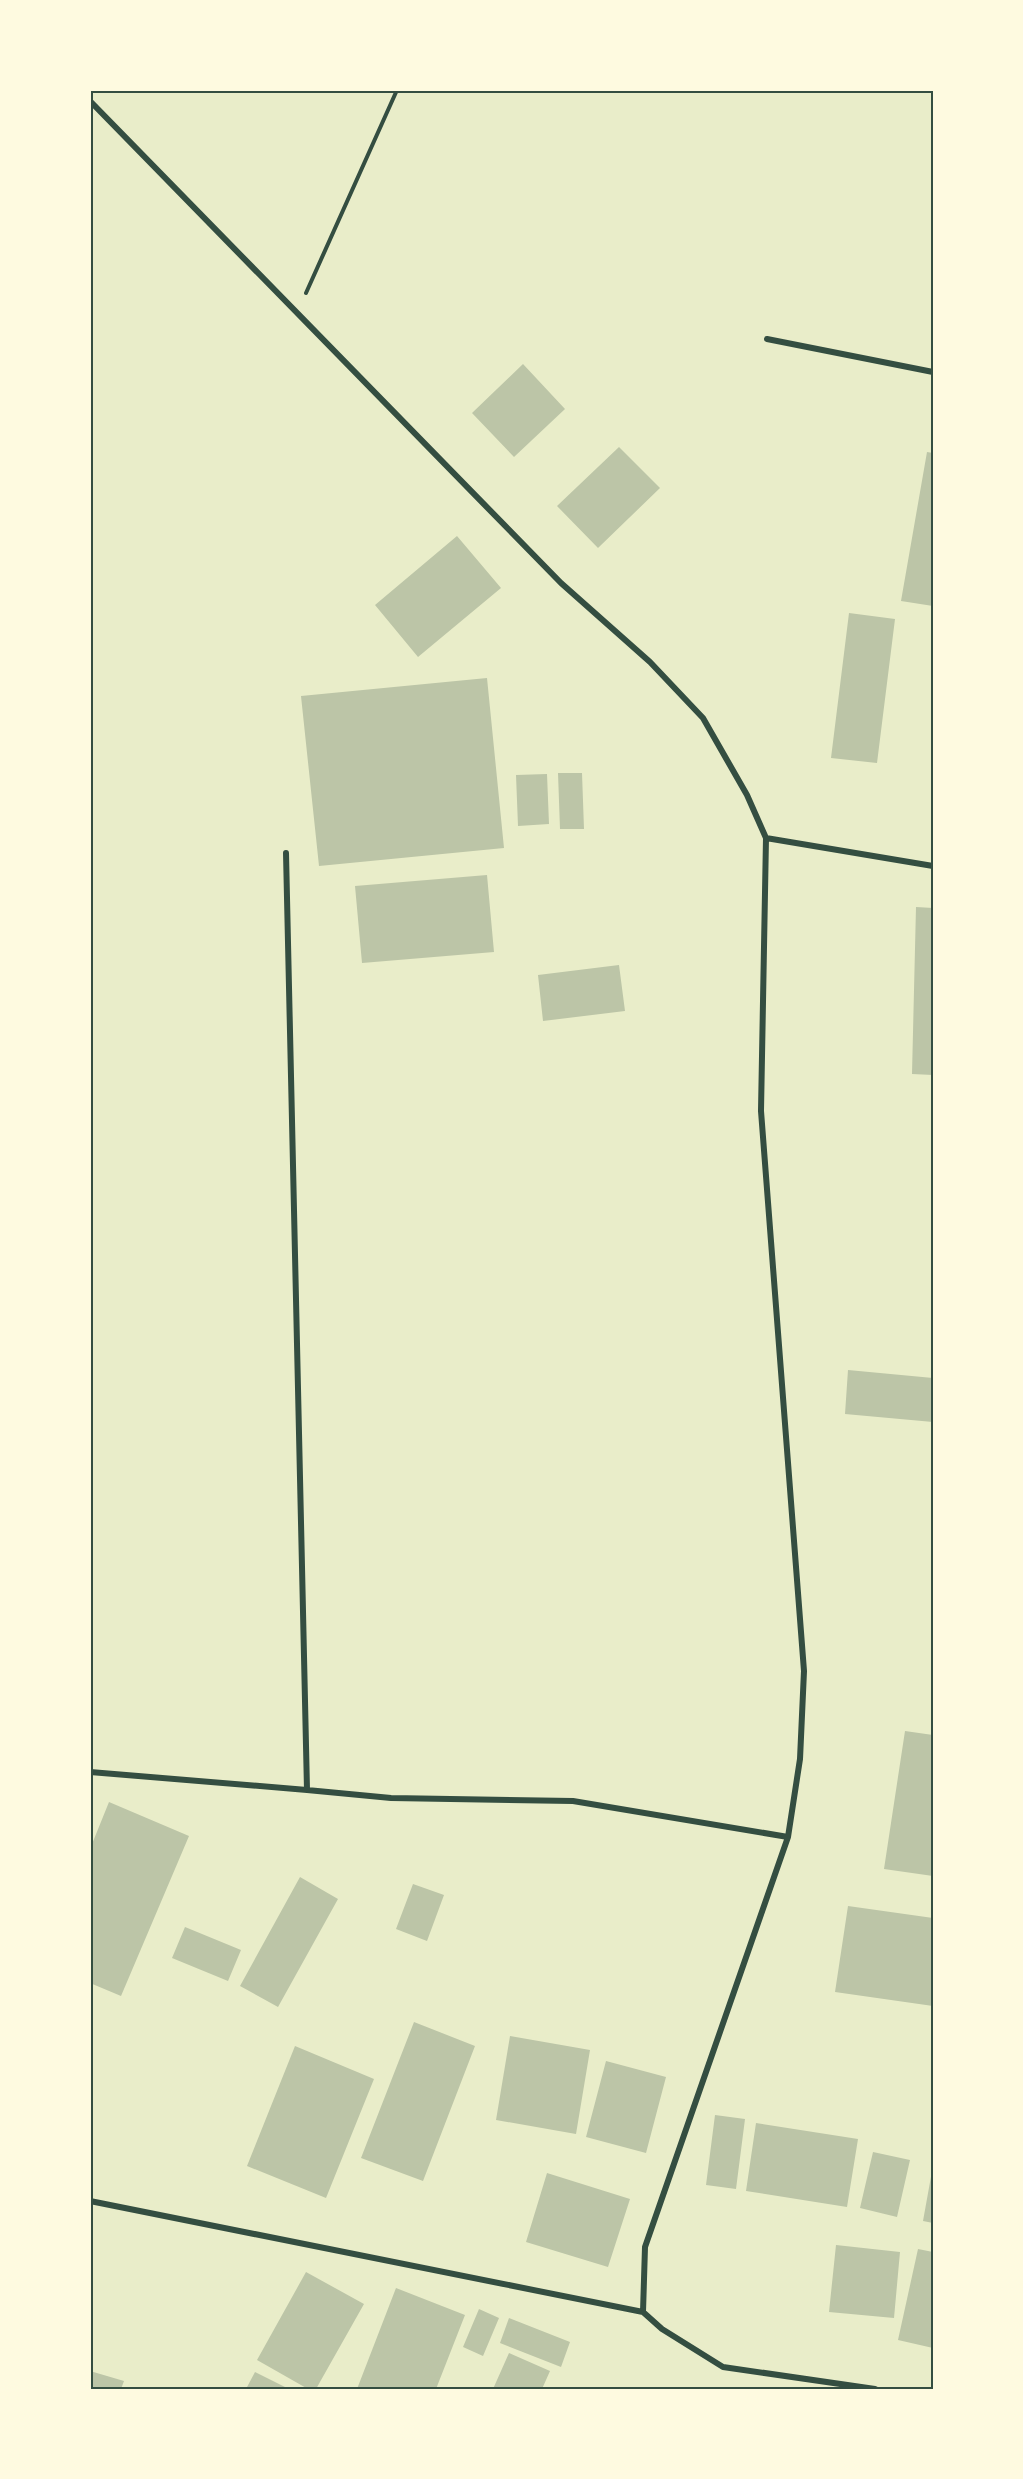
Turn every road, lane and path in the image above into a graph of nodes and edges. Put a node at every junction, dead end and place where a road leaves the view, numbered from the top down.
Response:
1 (397, 90) edge
2 (90, 101) edge
3 (297, 313) junction
4 (767, 339) dead end
5 (933, 372) edge
6 (766, 838) junction
7 (286, 853) dead end
8 (933, 866) edge
9 (90, 1772) edge
10 (307, 1791) junction
11 (788, 1837) junction
12 (90, 2201) edge
13 (644, 2312) junction
14 (875, 2389) edge

1 - 3 path
2 - 3 street
3 - 6 street
4 - 5 street
6 - 8 street
6 - 11 street
7 - 10 street
9 - 10 street
10 - 11 street
11 - 13 street
12 - 13 street
13 - 14 street

